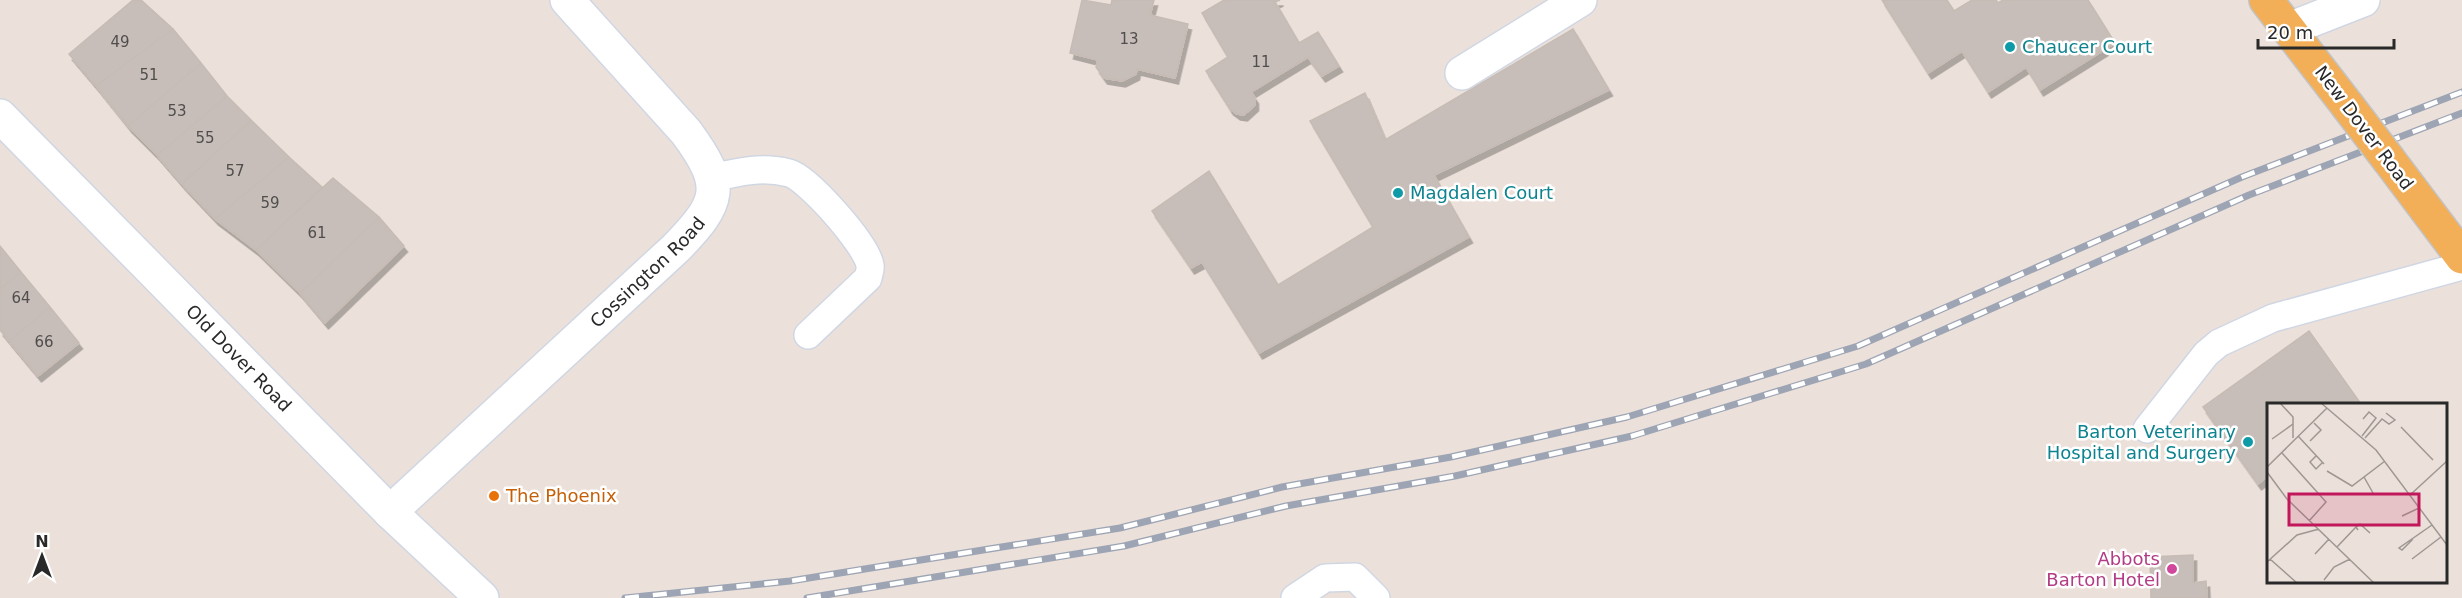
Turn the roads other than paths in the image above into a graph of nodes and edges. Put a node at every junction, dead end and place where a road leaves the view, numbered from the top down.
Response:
1 (567, 0) edge
2 (1580, 0) edge
3 (2266, 0) edge
4 (2363, 0) edge
5 (2289, 29) junction
6 (1462, 73) dead end
7 (0, 116) edge
8 (712, 178) junction
9 (2462, 257) edge
10 (2462, 266) edge
11 (808, 334) dead end
12 (2147, 429) dead end
13 (390, 512) junction
14 (482, 598) edge
15 (1295, 598) edge
16 (1376, 598) edge

1 - 8 street, Cossington Road
2 - 6 street
3 - 5 main road, New Dover Road
4 - 5 street
5 - 9 main road, New Dover Road, bridge
7 - 13 street, Old Dover Road
8 - 11 lane
8 - 13 street, Cossington Road
10 - 12 lane
13 - 14 street, Old Dover Road
15 - 16 lane

